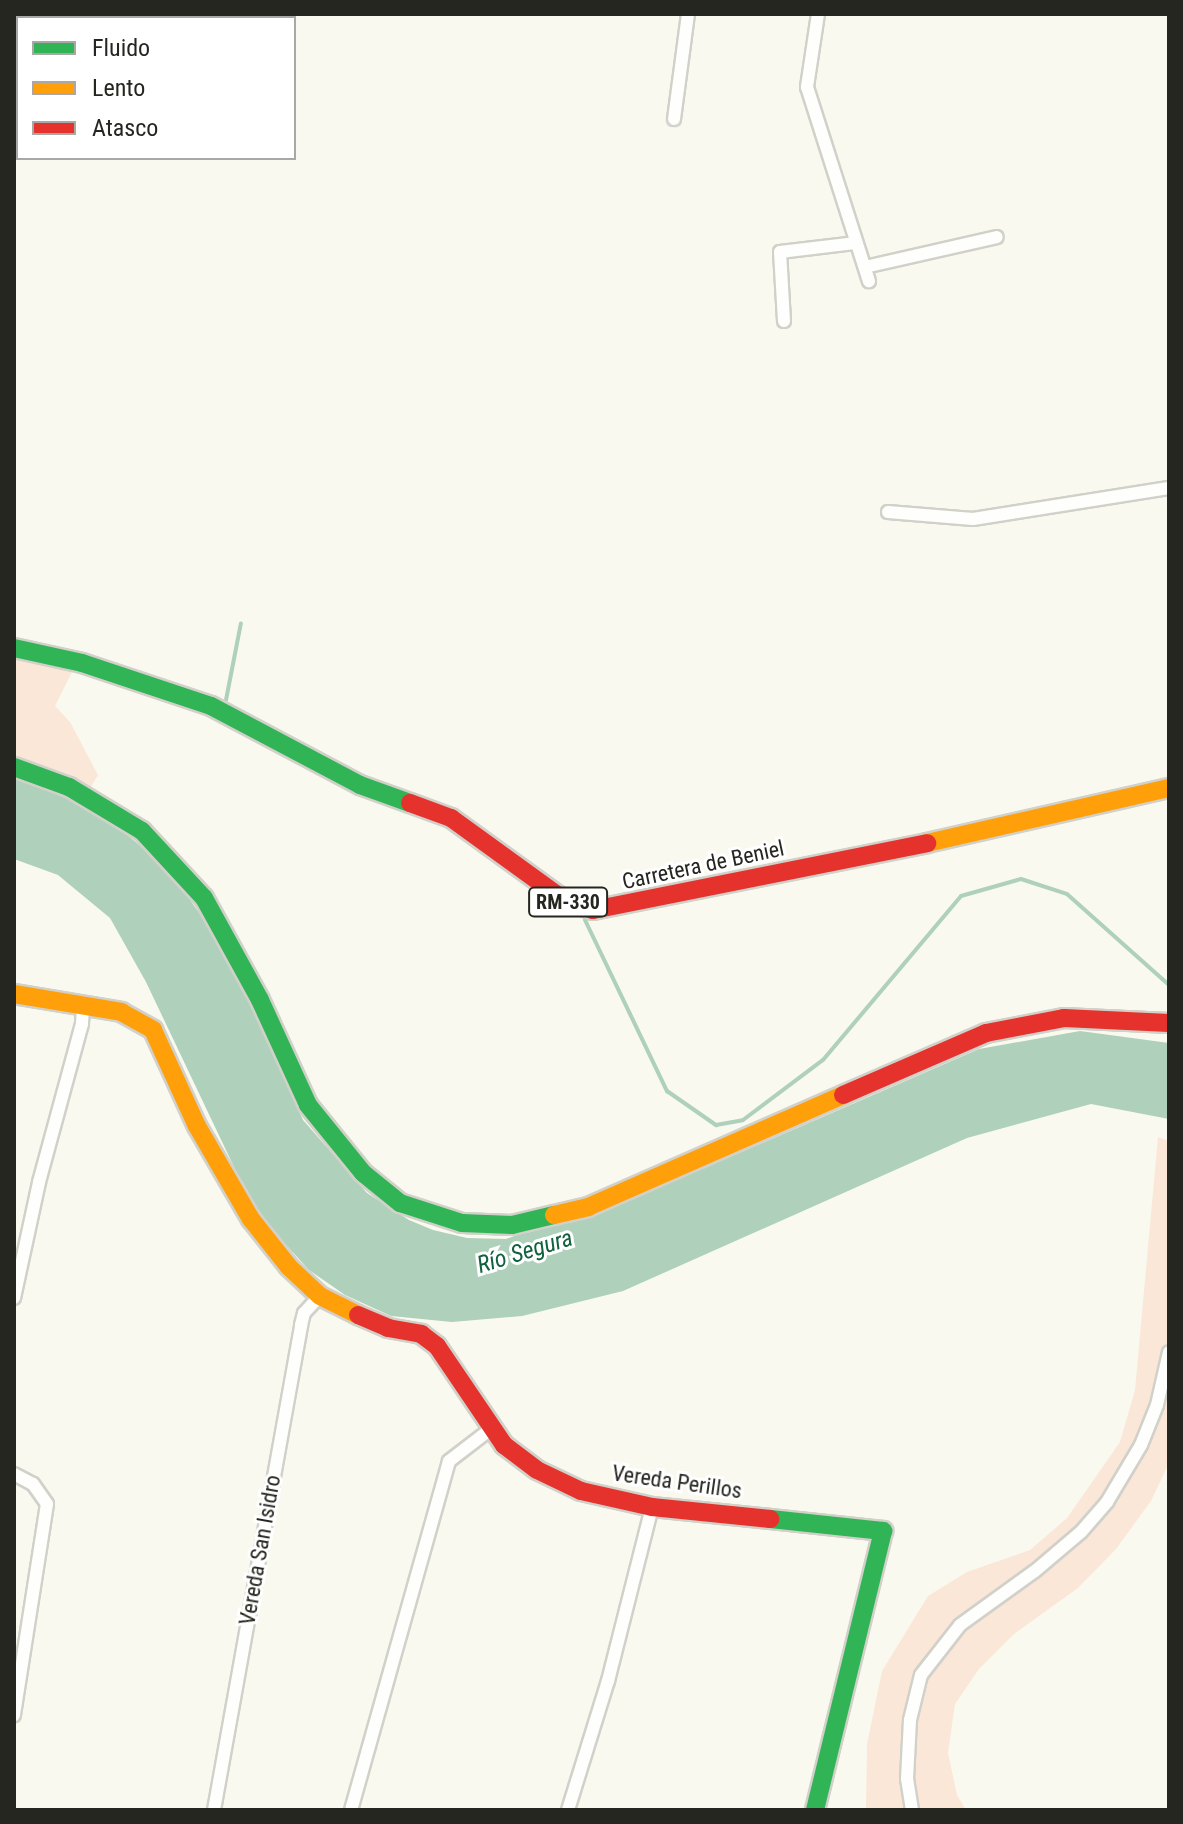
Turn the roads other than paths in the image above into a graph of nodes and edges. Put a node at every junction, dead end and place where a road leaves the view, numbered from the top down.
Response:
1 (688, 14) edge
2 (818, 14) edge
3 (674, 119) dead end
4 (997, 237) dead end
5 (856, 243) junction
6 (865, 267) junction
7 (869, 281) dead end
8 (784, 321) dead end
9 (1169, 488) edge
10 (888, 512) dead end
11 (14, 648) edge
12 (14, 767) edge
13 (1169, 788) edge
14 (14, 994) edge
15 (83, 1003) junction
16 (1169, 1023) edge
17 (320, 1296) junction
18 (14, 1298) edge
19 (1169, 1352) edge
20 (492, 1428) junction
21 (14, 1474) edge
22 (652, 1507) junction
23 (14, 1715) edge
24 (214, 1810) edge
25 (351, 1810) edge
26 (568, 1810) edge
27 (815, 1810) edge
28 (912, 1810) edge

1 - 3 street
2 - 5 street
4 - 6 street
5 - 6 street
5 - 8 street
6 - 7 street
9 - 10 street
11 - 13 street, Carretera de Beniel / RM-330
12 - 16 street
14 - 15 street, Vereda Perillos
15 - 17 street, Vereda Perillos
15 - 18 street
17 - 20 street, Vereda Perillos
17 - 24 street, Vereda San Isidro
19 - 28 street
20 - 22 street, Vereda Perillos
20 - 25 street
21 - 23 street
22 - 26 street
22 - 27 street, Vereda Perillos

